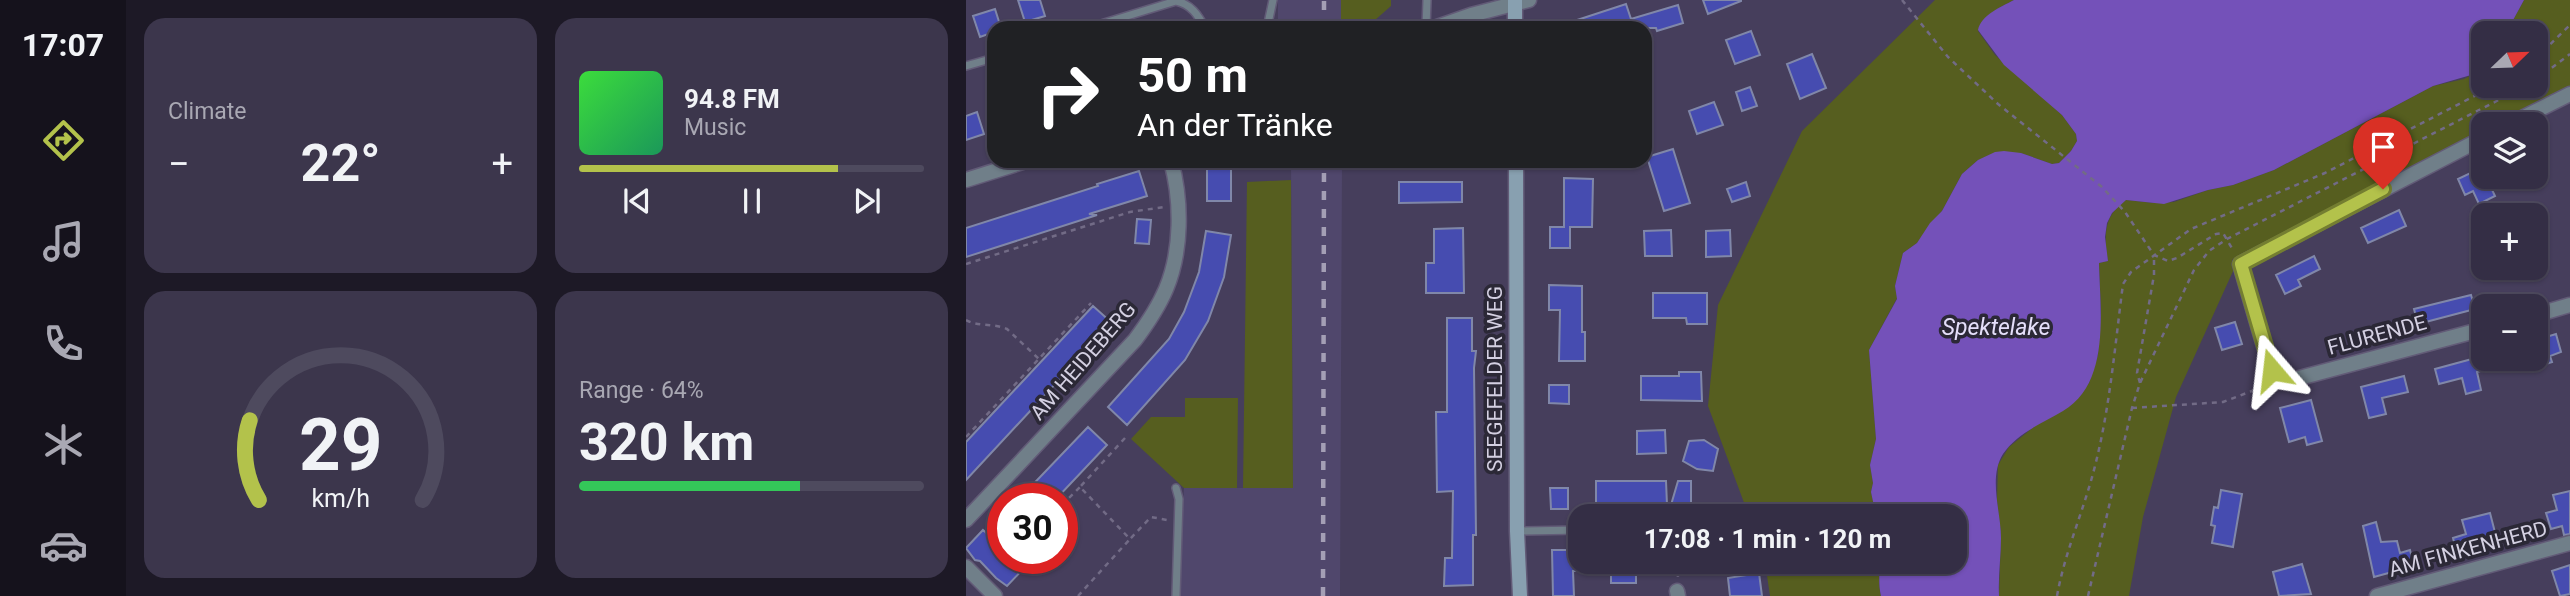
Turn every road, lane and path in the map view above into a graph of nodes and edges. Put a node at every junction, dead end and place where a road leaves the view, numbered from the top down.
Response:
1 (1273, 0) edge
2 (1427, 0) edge
3 (1902, 0) edge
4 (1520, 1) edge
5 (1111, 21) edge
6 (1200, 21) edge
7 (1268, 21) edge
8 (1426, 21) edge
9 (1456, 21) edge
10 (1517, 21) edge
11 (2570, 27) edge
12 (2548, 47) edge
13 (2570, 54) edge
14 (987, 60) edge
15 (966, 66) edge
16 (2548, 71) edge
17 (2570, 94) edge
18 (2471, 98) edge
19 (2534, 112) edge
20 (2471, 144) edge
21 (1004, 168) edge
22 (1172, 168) edge
23 (1516, 168) edge
24 (966, 180) edge
25 (1179, 205) junction
26 (2154, 255) junction
27 (966, 264) edge
28 (2241, 264) junction
29 (1091, 303) dead end
30 (2570, 305) edge
31 (2548, 311) edge
32 (966, 320) edge
33 (2471, 332) edge
34 (1039, 359) junction
35 (2279, 381) junction
36 (2140, 383) dead end
37 (2132, 408) dead end
38 (966, 437) edge
39 (1125, 438) dead end
40 (1080, 487) joint
41 (1176, 488) dead end
42 (966, 520) edge
43 (1178, 523) junction
44 (1568, 530) edge
45 (1517, 531) junction
46 (1130, 539) junction
47 (2570, 543) edge
48 (966, 567) edge
49 (995, 596) edge
50 (1078, 596) edge
51 (1176, 596) edge
52 (1520, 596) edge
53 (2057, 596) edge
54 (2377, 596) edge

1 - 7 lane
2 - 8 lane
3 - 26 path
4 - 9 street
4 - 10 street
5 - 6 lane
11 - 12 path
13 - 16 path
14 - 15 lane
17 - 19 street
18 - 26 path
20 - 28 street
21 - 24 street
22 - 25 street, AM HEIDEBERG
23 - 45 street, SEEGEFELDER WEG
25 - 27 path
25 - 42 street, AM HEIDEBERG
26 - 28 path
26 - 36 path
26 - 53 path
28 - 35 street
29 - 34 path
30 - 31 street
32 - 34 path
33 - 35 street, FLURENDE
34 - 38 path
35 - 37 path
39 - 40 path
40 - 46 path
41 - 43 lane
43 - 46 path
43 - 51 lane
44 - 45 lane
45 - 52 street, SEEGEFELDER WEG
46 - 50 path
47 - 54 street, AM FINKENHERD
48 - 49 street

